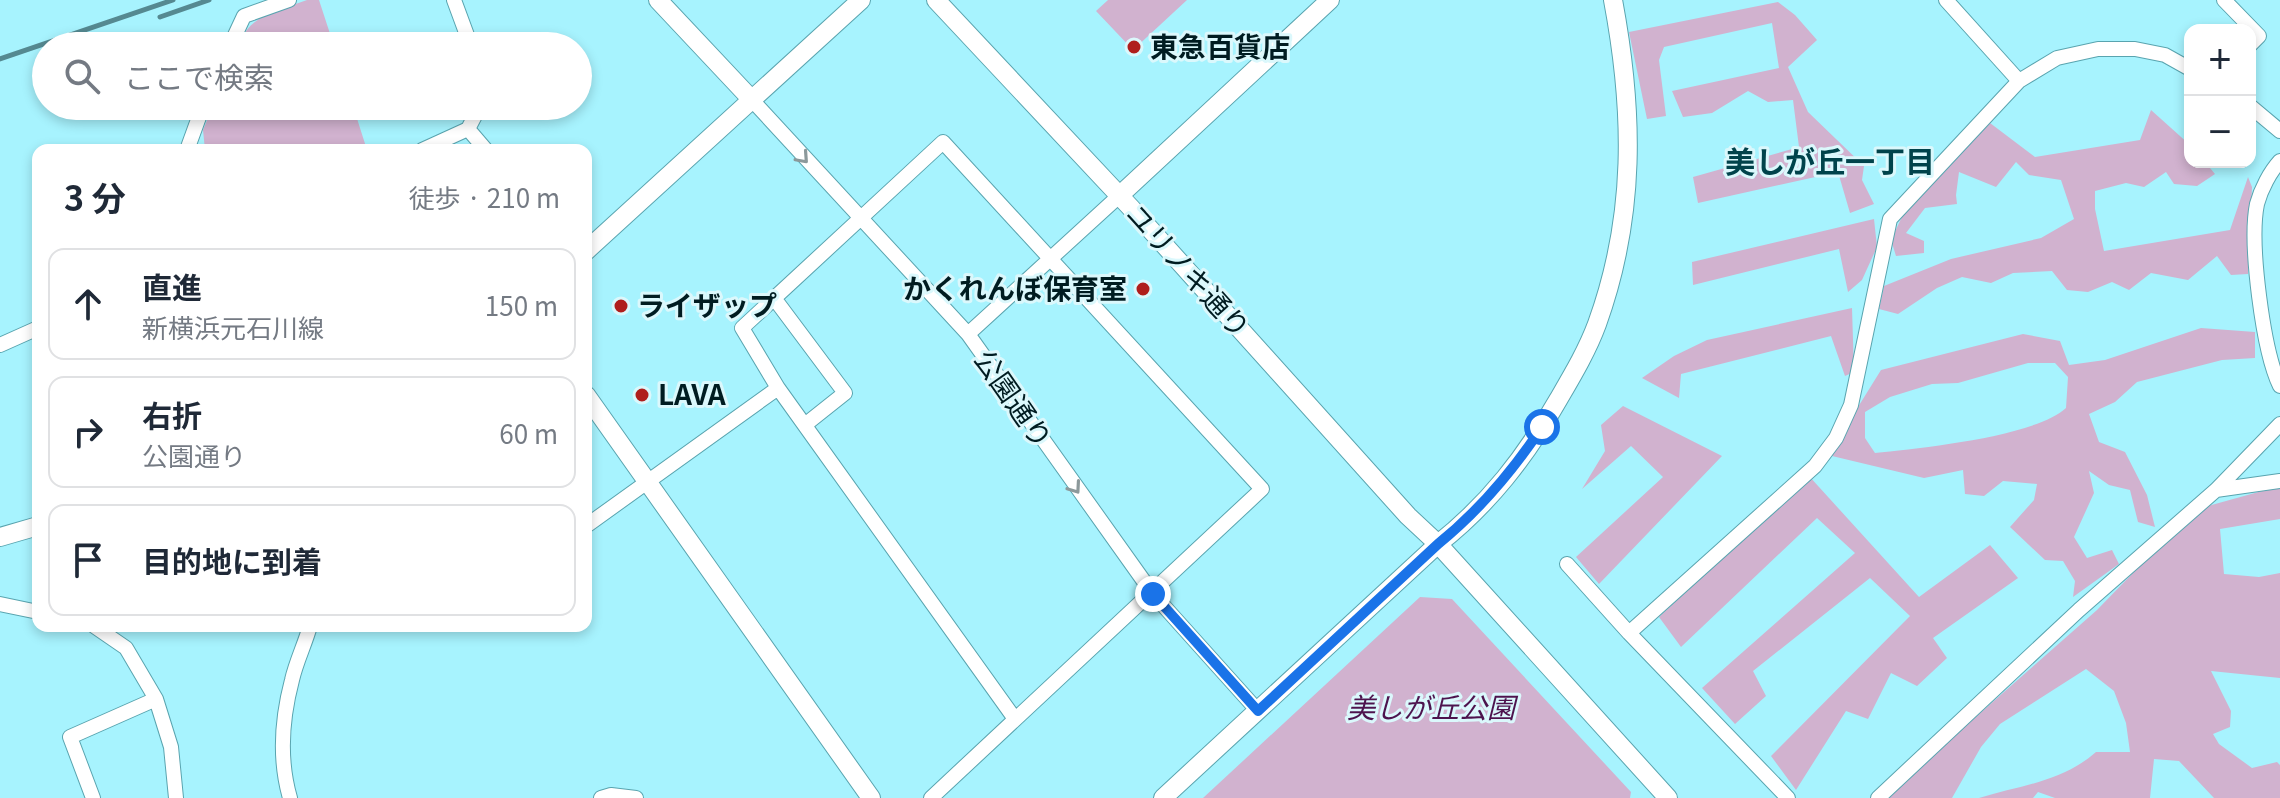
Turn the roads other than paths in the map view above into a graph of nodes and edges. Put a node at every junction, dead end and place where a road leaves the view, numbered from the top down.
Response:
1 (289, 0) edge
2 (454, 0) edge
3 (658, 0) edge
4 (861, 0) edge
5 (936, 0) edge
6 (1330, 0) edge
7 (1613, 0) edge
8 (1946, 0) edge
9 (2224, 0) edge
10 (2247, 24) edge
11 (237, 32) edge
12 (466, 32) edge
13 (2184, 66) edge
14 (2019, 81) junction
15 (752, 100) junction
16 (2256, 111) edge
17 (198, 120) edge
18 (473, 120) edge
19 (468, 129) junction
20 (2280, 131) edge
21 (189, 144) edge
22 (435, 144) edge
23 (481, 144) edge
24 (2280, 161) edge
25 (1119, 196) junction
26 (859, 220) junction
27 (592, 246) edge
28 (1049, 258) junction
29 (774, 298) junction
30 (32, 330) edge
31 (968, 334) junction
32 (2, 340) edge
33 (2280, 386) edge
34 (778, 388) junction
35 (592, 404) edge
36 (806, 424) junction
37 (2280, 424) edge
38 (2280, 481) edge
39 (647, 483) junction
40 (2216, 490) junction
41 (592, 522) edge
42 (32, 528) edge
43 (0, 537) edge
44 (1438, 544) junction
45 (1567, 564) dead end
46 (1153, 594) junction
47 (0, 604) edge
48 (32, 611) edge
49 (103, 632) edge
50 (308, 632) edge
51 (1629, 633) junction
52 (156, 699) junction
53 (1258, 711) junction
54 (1015, 719) junction
55 (1651, 790) edge
56 (93, 798) edge
57 (176, 798) edge
58 (290, 798) edge
59 (601, 798) edge
60 (636, 798) edge
61 (871, 798) edge
62 (931, 798) edge
63 (1163, 798) edge
64 (1668, 798) edge
65 (1788, 798) edge
66 (1878, 798) edge

1 - 11 street
2 - 12 street
3 - 15 street
4 - 15 street
5 - 25 street, ユリノキ通り
6 - 25 street
7 - 44 street
8 - 14 street
9 - 10 street
13 - 14 street
14 - 51 street
15 -> 26 street, 公園通り
15 - 27 street
16 - 20 street
17 - 21 street
18 - 19 street
19 - 22 street
19 - 23 street
24 - 33 street
25 - 28 street
25 - 44 street, ユリノキ通り
26 - 28 street
26 - 29 street
26 - 31 street, 公園通り
28 - 31 street
28 - 46 street
29 - 34 street
29 - 36 street
30 - 32 street
31 -> 46 street, 公園通り
34 - 36 street
34 - 39 street
35 - 39 street
36 - 54 street
37 - 40 street
38 - 40 street
39 - 41 street
39 - 61 street
40 - 66 street
42 - 43 street
44 - 53 street
44 - 55 street, ユリノキ通り
45 - 51 street
46 - 53 street, 公園通り
46 - 54 street
47 - 48 street
49 - 52 street
50 - 58 street
51 - 65 street
52 - 56 street
52 - 57 street
53 - 63 street
54 - 62 street
55 - 64 street, ユリノキ通り
59 - 60 street

